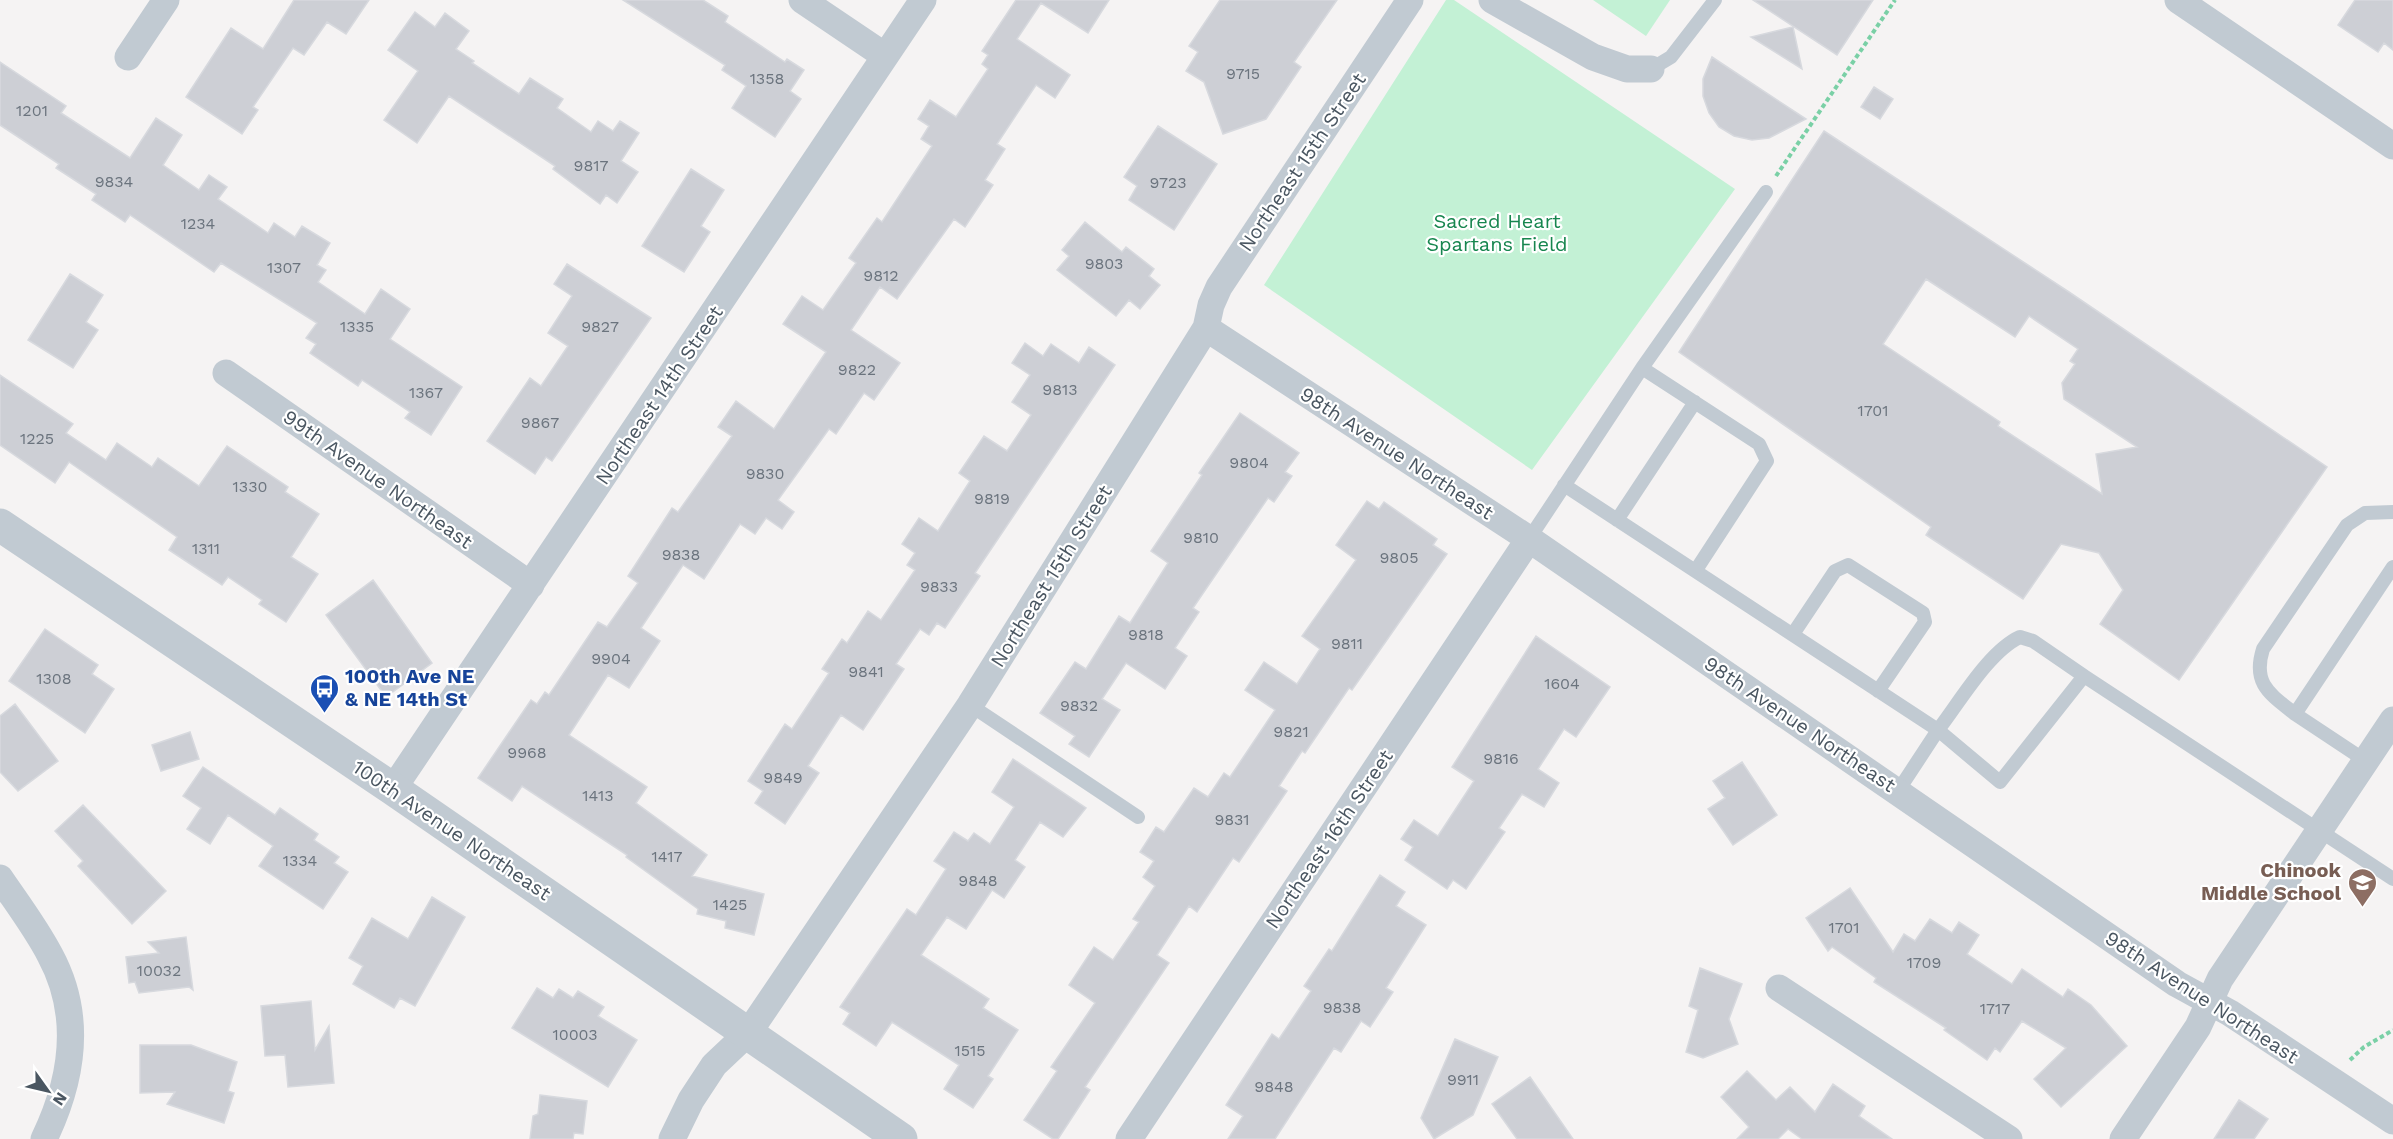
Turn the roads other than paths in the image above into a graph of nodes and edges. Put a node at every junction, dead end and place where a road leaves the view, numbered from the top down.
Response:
1 (166, 0) edge
2 (802, 0) edge
3 (923, 0) edge
4 (1410, 0) edge
5 (1492, 0) edge
6 (1715, 0) edge
7 (2178, 0) edge
8 (885, 56) junction
9 (128, 57) dead end
10 (1651, 69) joint
11 (2393, 146) edge
12 (1766, 192) road end
13 (1206, 328) junction
14 (1642, 368) junction
15 (226, 373) dead end
16 (1695, 402) junction
17 (1564, 485) junction
18 (2393, 512) edge
19 (1617, 520) junction
20 (2, 532) edge
21 (1529, 539) junction
22 (2393, 567) edge
23 (1696, 570) junction
24 (531, 585) junction
25 (1793, 634) junction
26 (2084, 676) junction
27 (1878, 691) junction
28 (970, 705) junction
29 (2295, 714) junction
30 (2393, 720) edge
31 (1938, 730) junction
32 (2366, 761) junction
33 (393, 789) junction
34 (1898, 791) junction
35 (1138, 817) dead end
36 (2319, 831) junction
37 (0, 878) edge
38 (2393, 879) edge
39 (1779, 988) dead end
40 (2208, 1001) junction
41 (749, 1032) junction
42 (2393, 1121) edge
43 (44, 1139) edge
44 (672, 1139) edge
45 (901, 1139) edge
46 (1129, 1139) edge
47 (2009, 1139) edge
48 (2123, 1139) edge

1 - 9 street
2 - 8 street
3 - 8 street, Northeast 14th Street
4 - 13 street, Northeast 15th Street
5 - 10 street
6 - 10 lane
7 - 11 street
8 - 24 street, Northeast 14th Street
12 - 14 lane
13 - 21 street, 98th Avenue Northeast
13 - 28 street, Northeast 15th Street
14 - 16 lane
14 - 17 lane
15 - 24 street, 99th Avenue Northeast
16 - 19 lane
16 - 23 lane
17 - 19 lane
17 - 21 lane
18 - 29 lane
19 - 23 lane
20 - 33 street, 100th Avenue Northeast
21 - 34 street, 98th Avenue Northeast
21 - 46 street, Northeast 16th Street
22 - 29 lane
23 - 25 lane
24 - 33 street, Northeast 14th Street
25 - 27 lane
25 - 27 lane
26 - 31 lane
26 - 31 lane
26 - 36 lane
27 - 31 lane
28 - 35 lane
28 - 41 street, Northeast 15th Street
29 - 32 lane
30 - 32 street
31 - 34 lane
32 - 36 street
33 - 41 street, 100th Avenue Northeast
34 - 40 street, 98th Avenue Northeast
36 - 38 lane
36 - 40 street
37 - 43 street
39 - 47 street
40 - 42 street, 98th Avenue Northeast
40 - 48 street
41 - 44 street, Northeast 15th Street
41 - 45 street, 100th Avenue Northeast

